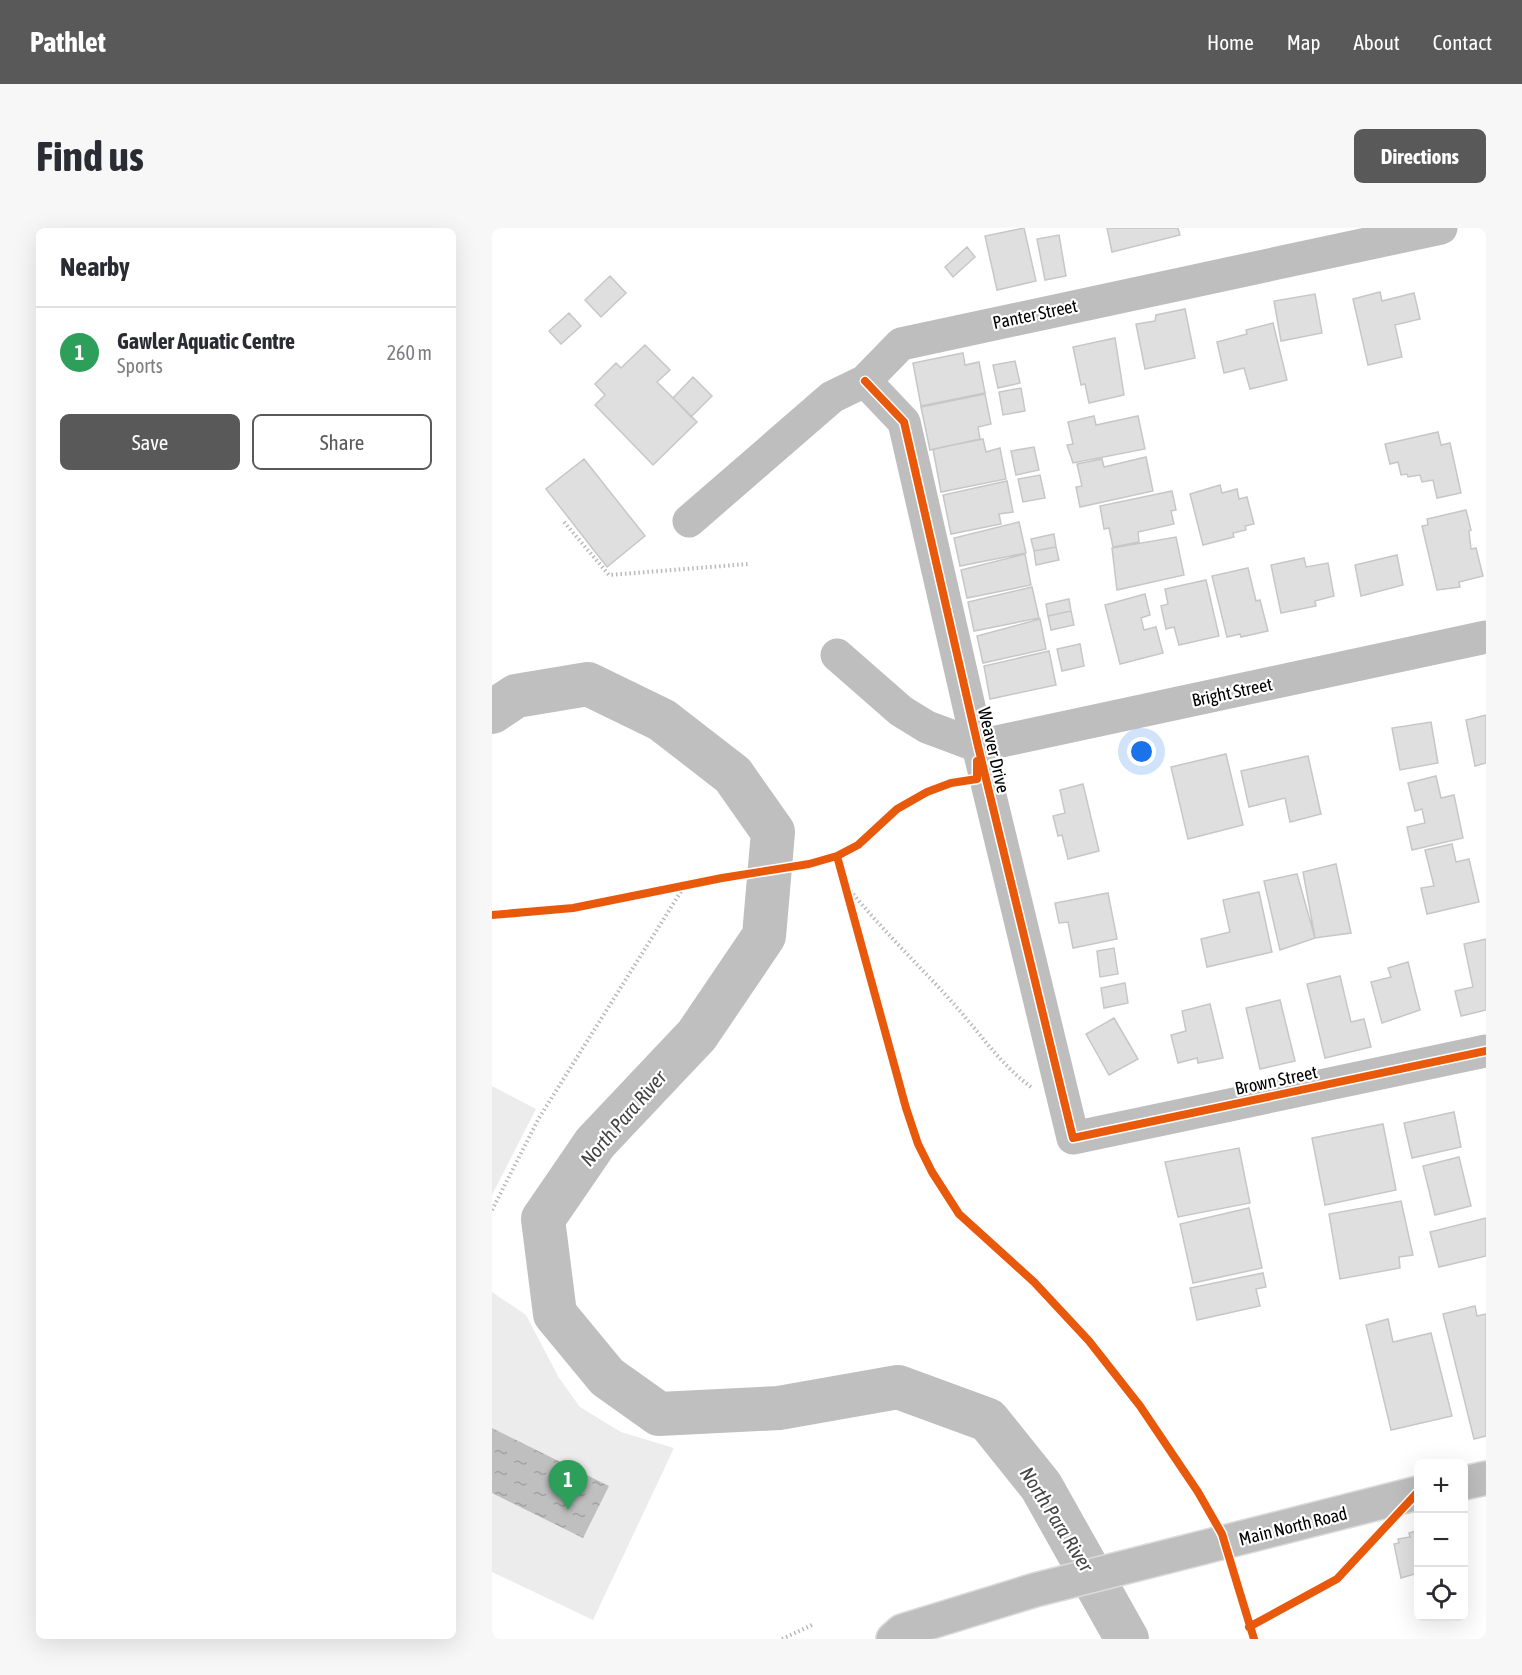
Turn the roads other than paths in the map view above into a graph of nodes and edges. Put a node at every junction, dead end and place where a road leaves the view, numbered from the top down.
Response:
1 (1441, 228) edge
2 (865, 381) junction
3 (689, 521) dead end
4 (1486, 637) edge
5 (837, 655) dead end
6 (978, 746) junction
7 (1486, 1051) edge
8 (1073, 1138) joint
9 (1486, 1478) edge
10 (1468, 1482) edge
11 (1414, 1494) edge
12 (892, 1639) edge

1 - 2 street, Panter Street
2 - 3 street, Panter Street
2 - 6 street, Weaver Drive
4 - 6 street, Bright Street
5 - 6 street
6 - 8 street, Weaver Drive
7 - 8 street, Brown Street
9 - 10 street
11 - 12 street, Main North Road

